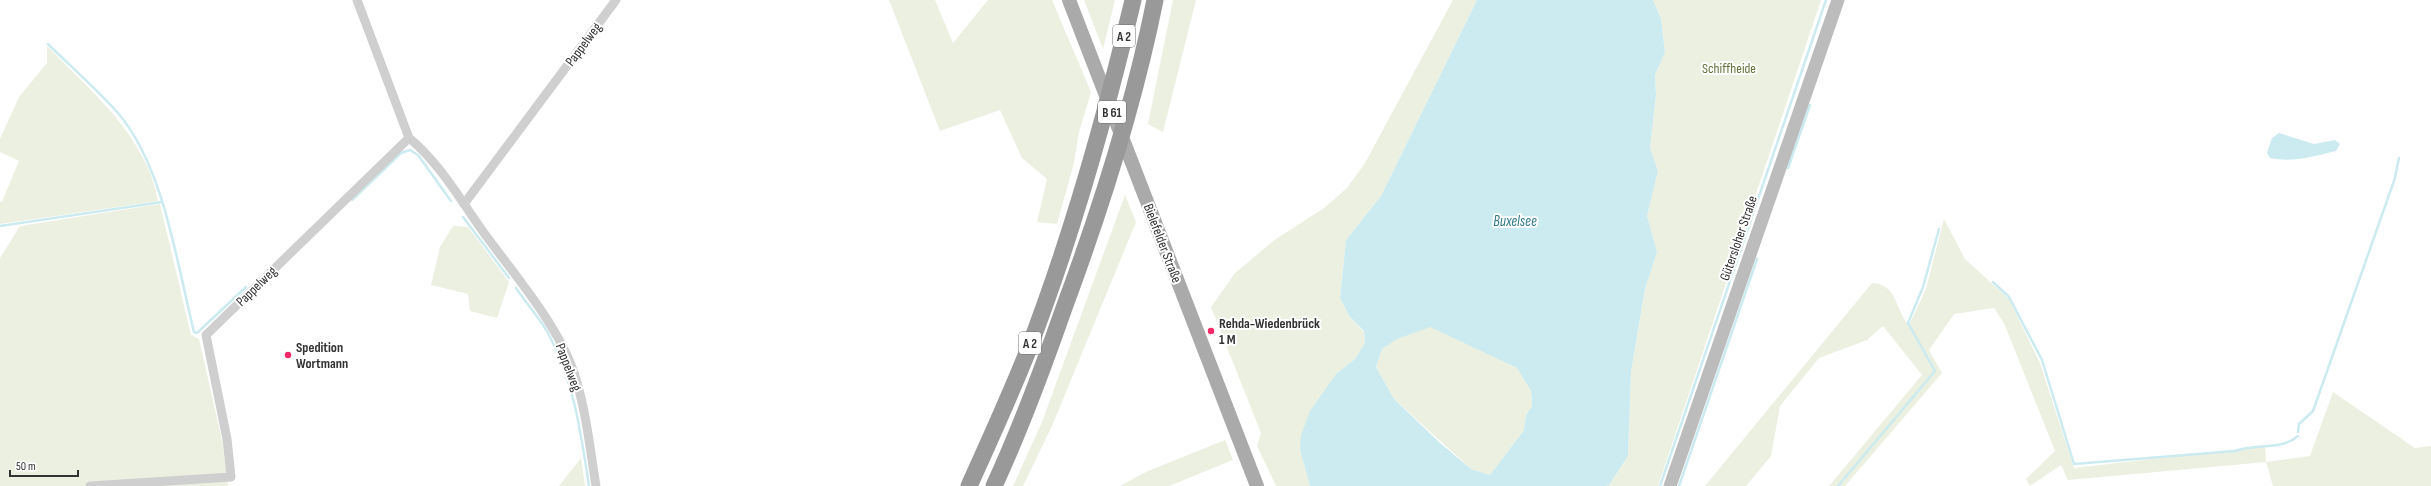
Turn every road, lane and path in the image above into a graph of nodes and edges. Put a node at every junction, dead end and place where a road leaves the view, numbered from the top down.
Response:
1 (357, 0) edge
2 (616, 0) edge
3 (1069, 0) edge
4 (1132, 0) edge
5 (1156, 0) edge
6 (1838, 0) edge
7 (409, 138) junction
8 (464, 204) junction
9 (90, 486) edge
10 (596, 486) edge
11 (970, 486) edge
12 (994, 486) edge
13 (1258, 486) edge
14 (1670, 486) edge

1 - 7 street, Pappelweg
2 - 8 street, Pappelweg
3 - 13 main road, Bielefelder Straße / B 61
4 - 11 highway, A 2
5 - 12 highway, A 2
6 - 14 main road, Gütersloher Straße
7 - 8 street, Pappelweg
7 - 9 street, Pappelweg
8 - 10 street, Pappelweg

